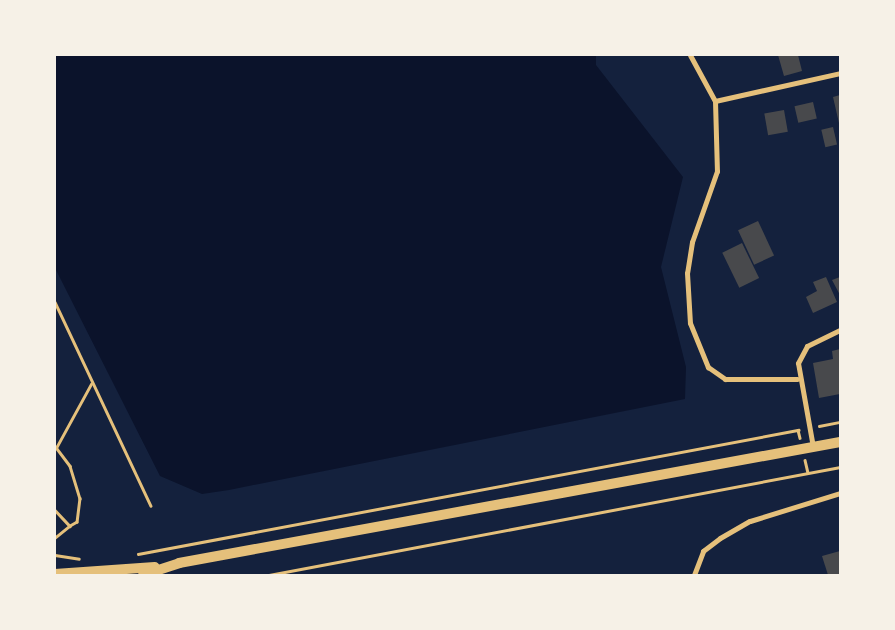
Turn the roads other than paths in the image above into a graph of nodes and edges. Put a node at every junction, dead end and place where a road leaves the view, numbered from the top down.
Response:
1 (690, 55) edge
2 (840, 73) edge
3 (715, 101) junction
4 (840, 330) edge
5 (797, 379) junction
6 (840, 442) edge
7 (807, 447) junction
8 (840, 493) edge
9 (174, 565) junction
10 (55, 574) edge
11 (143, 575) edge
12 (694, 575) edge

1 - 3 street
2 - 3 street
3 - 5 street
4 - 5 street
5 - 7 street
6 - 7 main road
7 - 9 main road
8 - 12 street
9 - 10 main road
9 - 11 main road

